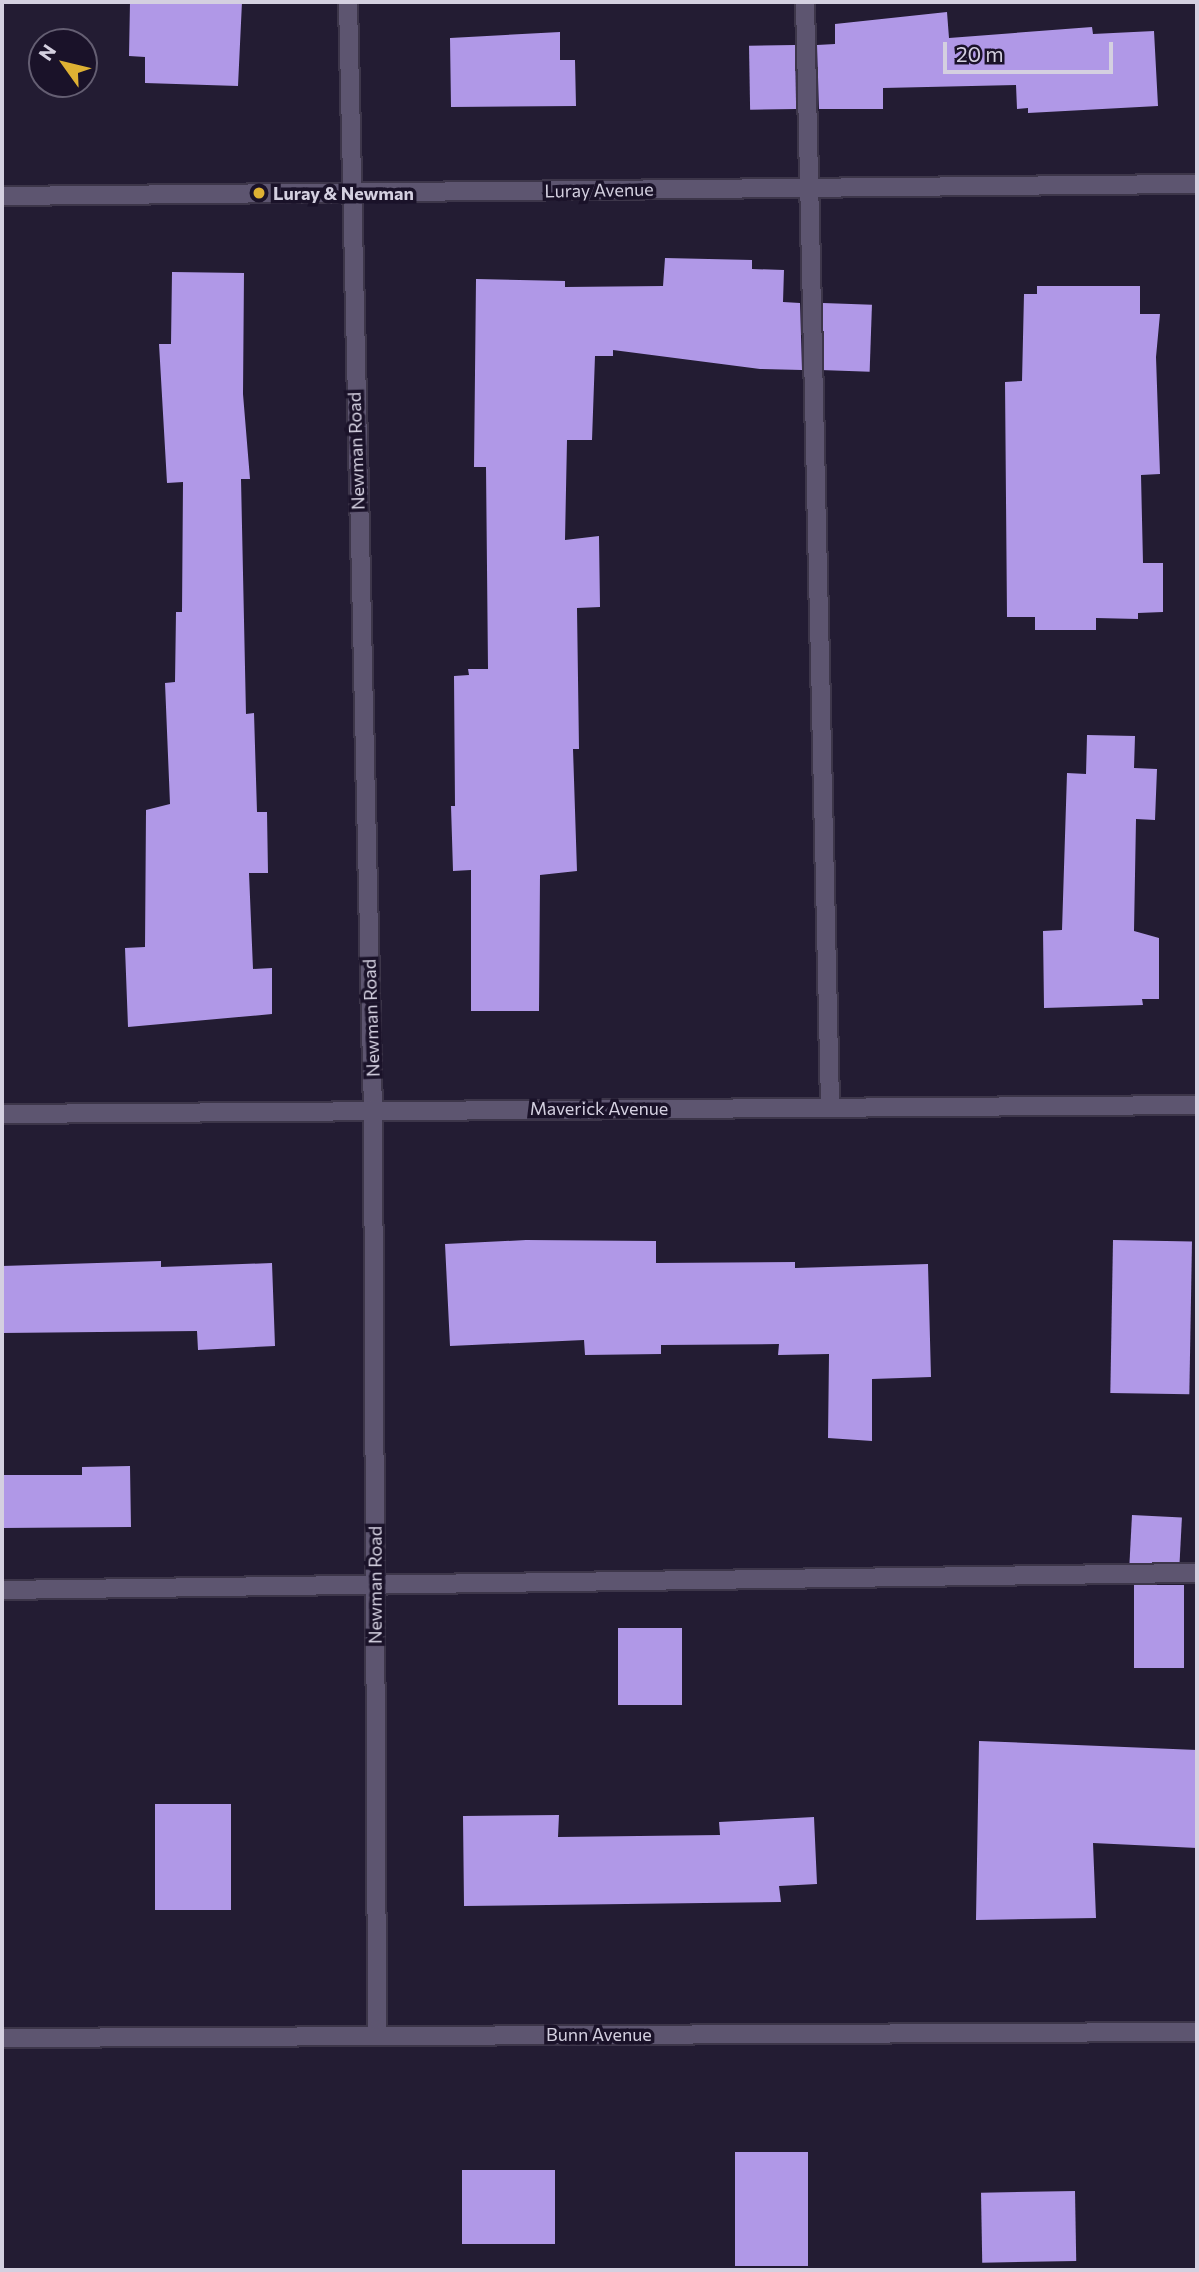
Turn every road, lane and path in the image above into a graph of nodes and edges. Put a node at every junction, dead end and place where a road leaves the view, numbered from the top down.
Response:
1 (348, 2) edge
2 (805, 2) edge
3 (1197, 184) edge
4 (808, 188) junction
5 (349, 192) junction
6 (2, 196) edge
7 (1197, 1105) edge
8 (830, 1106) junction
9 (373, 1109) junction
10 (2, 1114) edge
11 (1197, 1573) edge
12 (375, 1585) junction
13 (2, 1590) edge
14 (1197, 2032) edge
15 (377, 2034) junction
16 (2, 2038) edge

1 - 5 street, Newman Road
2 - 4 street
3 - 4 street, Luray Avenue
4 - 5 street, Luray Avenue
4 - 8 street
5 - 6 street, Luray Avenue
5 - 9 street, Newman Road
7 - 8 street, Maverick Avenue
8 - 9 street, Maverick Avenue
9 - 10 street, Maverick Avenue
9 - 12 street, Newman Road
11 - 12 street
12 - 13 street
12 - 15 street, Newman Road
14 - 15 street, Bunn Avenue
15 - 16 street, Bunn Avenue

